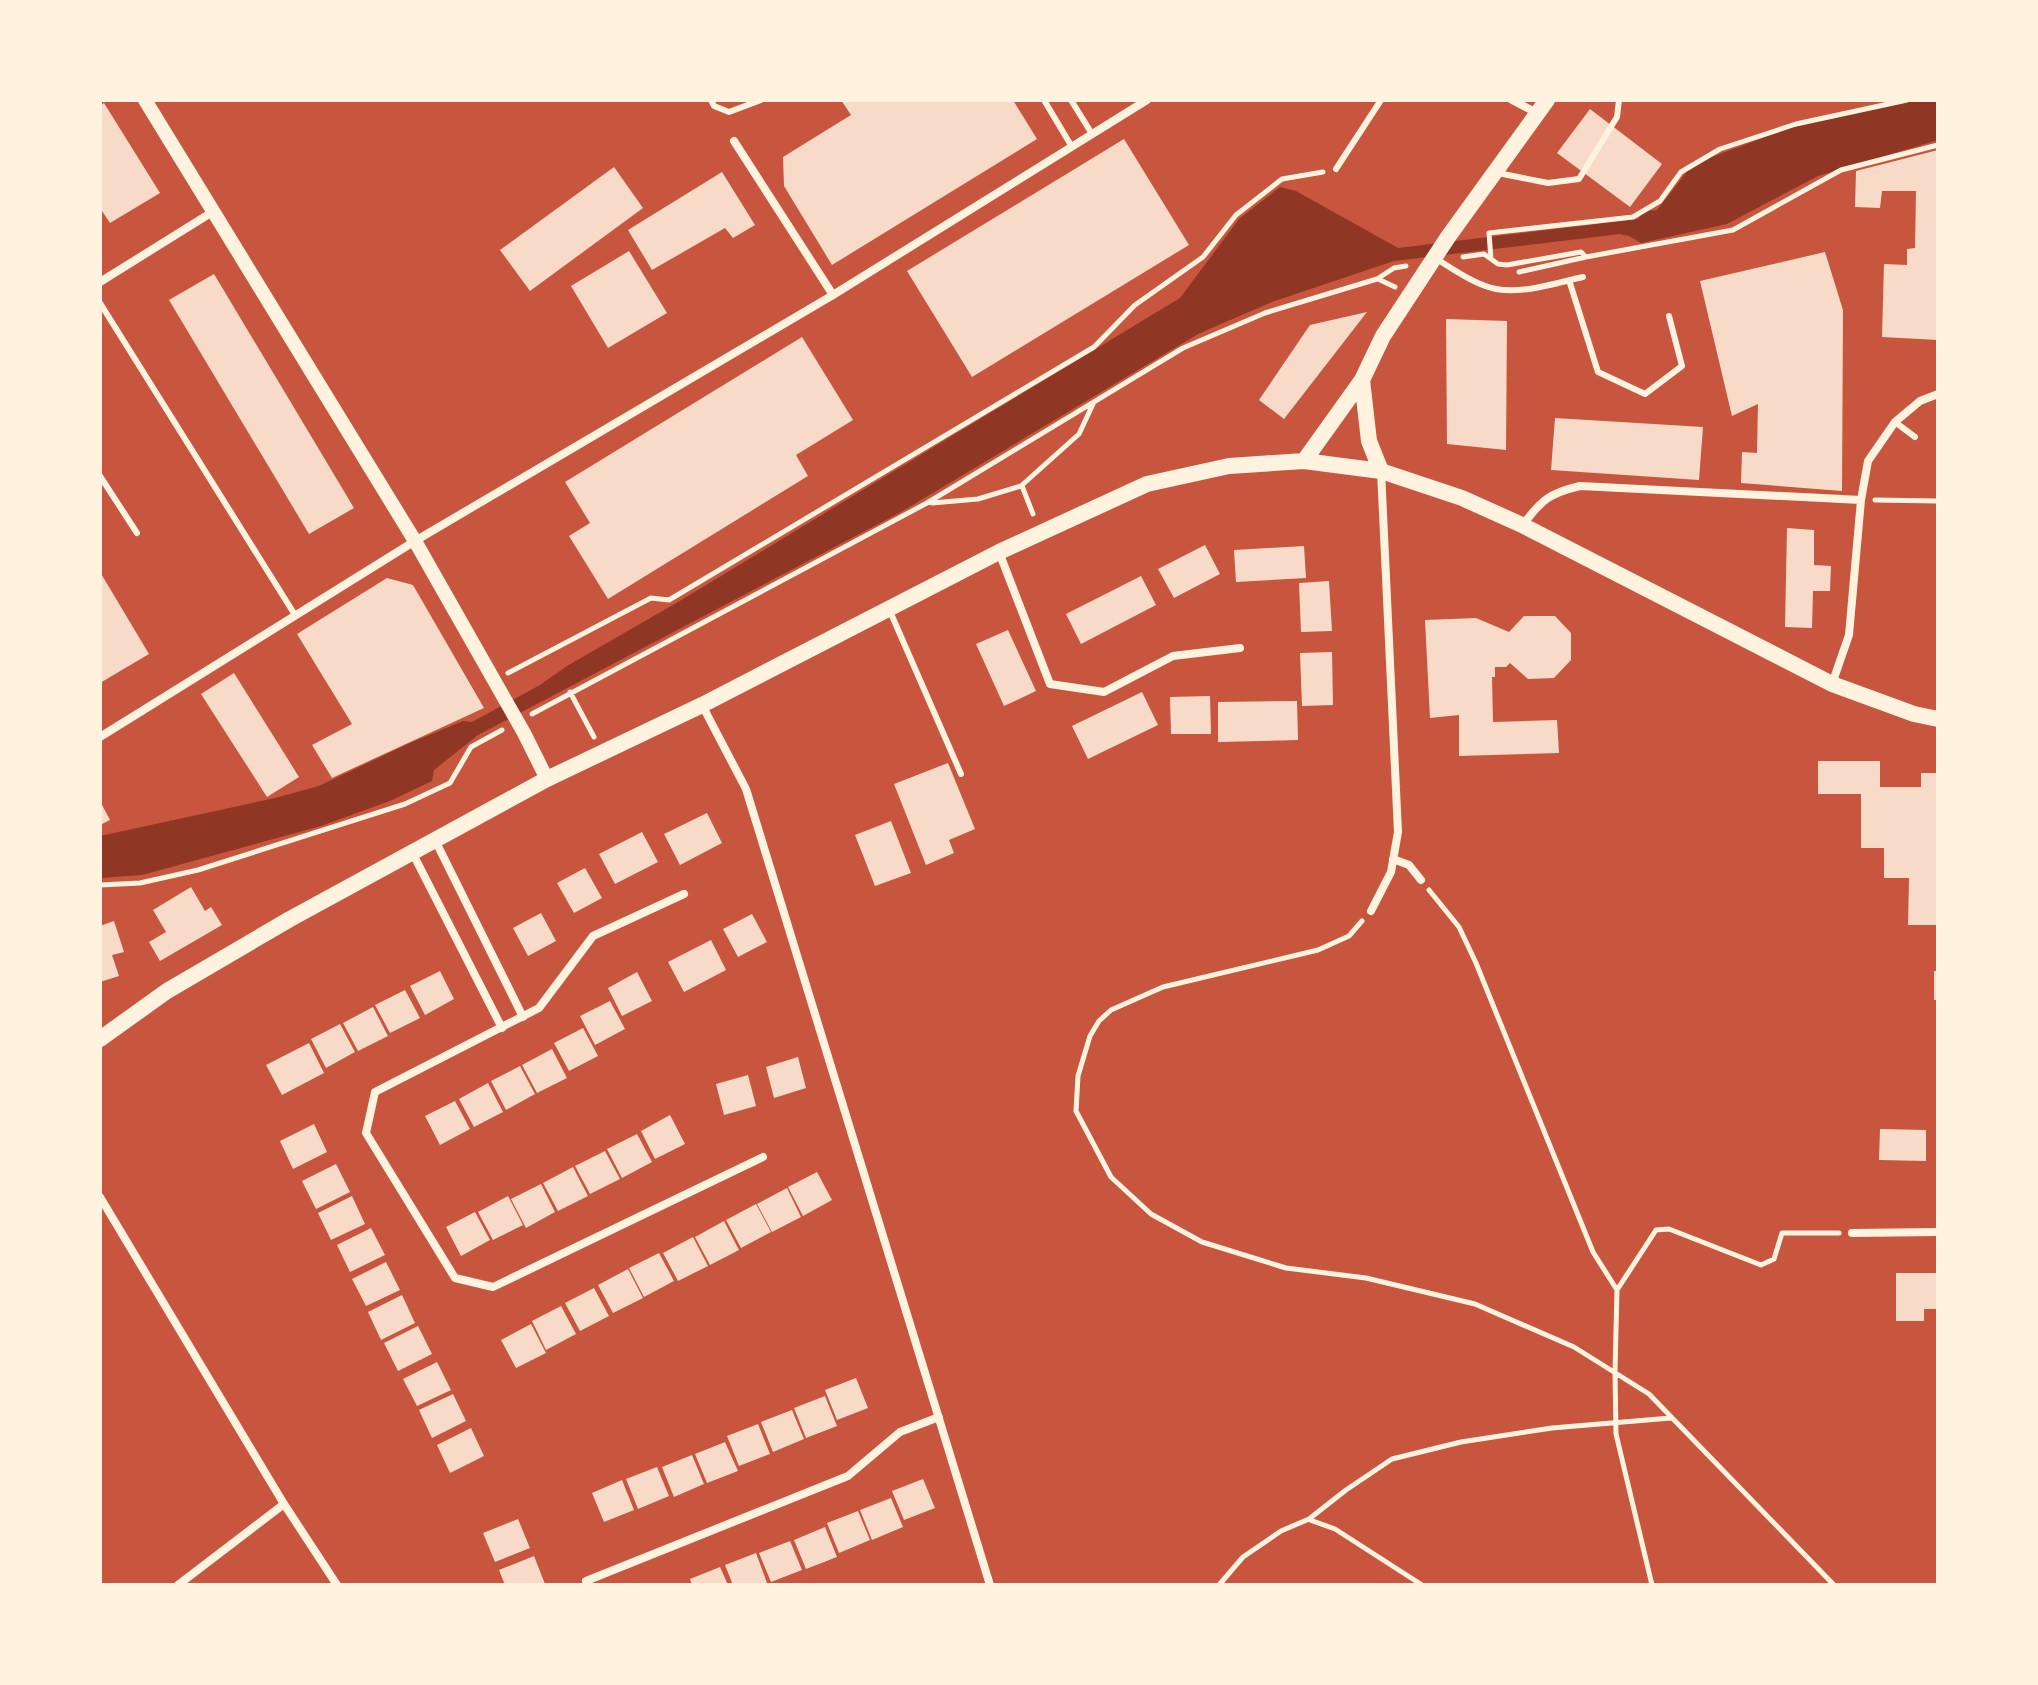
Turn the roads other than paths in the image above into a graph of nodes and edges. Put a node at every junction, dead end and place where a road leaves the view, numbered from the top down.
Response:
1 (145, 100) edge
2 (711, 100) edge
3 (761, 100) edge
4 (1044, 100) edge
5 (1071, 100) edge
6 (1147, 100) edge
7 (1381, 100) edge
8 (1512, 100) edge
9 (1619, 100) edge
10 (1542, 106) edge
11 (1092, 134) junction
12 (734, 141) dead end
13 (1072, 147) junction
14 (1336, 169) road end
15 (1494, 172) junction
16 (214, 211) junction
17 (1440, 261) junction
18 (1583, 277) dead end
19 (1569, 280) junction
20 (100, 282) edge
21 (833, 295) junction
22 (100, 303) edge
23 (1669, 316) dead end
24 (1362, 380) junction
25 (1938, 394) edge
26 (1895, 422) junction
27 (1915, 437) dead end
28 (1304, 461) junction
29 (1381, 471) junction
30 (100, 476) edge
31 (1861, 500) junction
32 (1522, 525) junction
33 (137, 533) dead end
34 (415, 541) junction
35 (999, 552) junction
36 (889, 609) junction
37 (295, 615) junction
38 (1240, 648) dead end
39 (1832, 684) junction
40 (702, 705) junction
41 (1938, 719) edge
42 (100, 737) edge
43 (961, 774) dead end
44 (547, 779) junction
45 (435, 840) junction
46 (412, 852) junction
47 (1393, 859) junction
48 (1421, 880) road end
49 (684, 894) dead end
50 (1371, 911) road end
51 (523, 1017) junction
52 (502, 1028) junction
53 (100, 1039) edge
54 (763, 1157) dead end
55 (100, 1197) edge
56 (1938, 1232) edge
57 (1852, 1233) road end
58 (939, 1417) junction
59 (284, 1504) junction
60 (586, 1581) dead end
61 (178, 1585) edge
62 (337, 1585) edge
63 (990, 1585) edge

1 - 16 street
2 - 3 lane
4 - 13 lane
5 - 11 lane
6 - 11 street
7 - 14 lane
8 - 10 street
9 - 15 lane
10 - 15 main road
11 - 13 street
12 - 21 street
13 - 21 street
15 - 17 main road
16 - 20 street
16 - 34 street
17 - 19 lane
17 - 24 main road
18 - 19 lane
19 - 23 lane
21 - 34 street
22 - 37 lane
24 - 28 main road
24 - 29 main road
25 - 26 street
26 - 27 lane
26 - 31 street
28 - 29 main road
28 - 35 main road
29 - 32 main road
29 - 47 street
30 - 33 lane
31 - 32 street
31 - 39 street
32 - 39 main road
34 - 37 street
34 - 44 street
35 - 36 main road
35 - 38 street
36 - 40 main road
36 - 43 lane
37 - 42 street
39 - 41 main road
40 - 44 main road
40 - 58 street
44 - 45 main road
45 - 46 main road
45 - 51 street
46 - 52 street
46 - 53 main road
47 - 48 street
47 - 50 street
49 - 51 street
51 - 52 street
52 - 54 street
55 - 59 street
56 - 57 street
58 - 60 street
58 - 63 street
59 - 61 street
59 - 62 street

